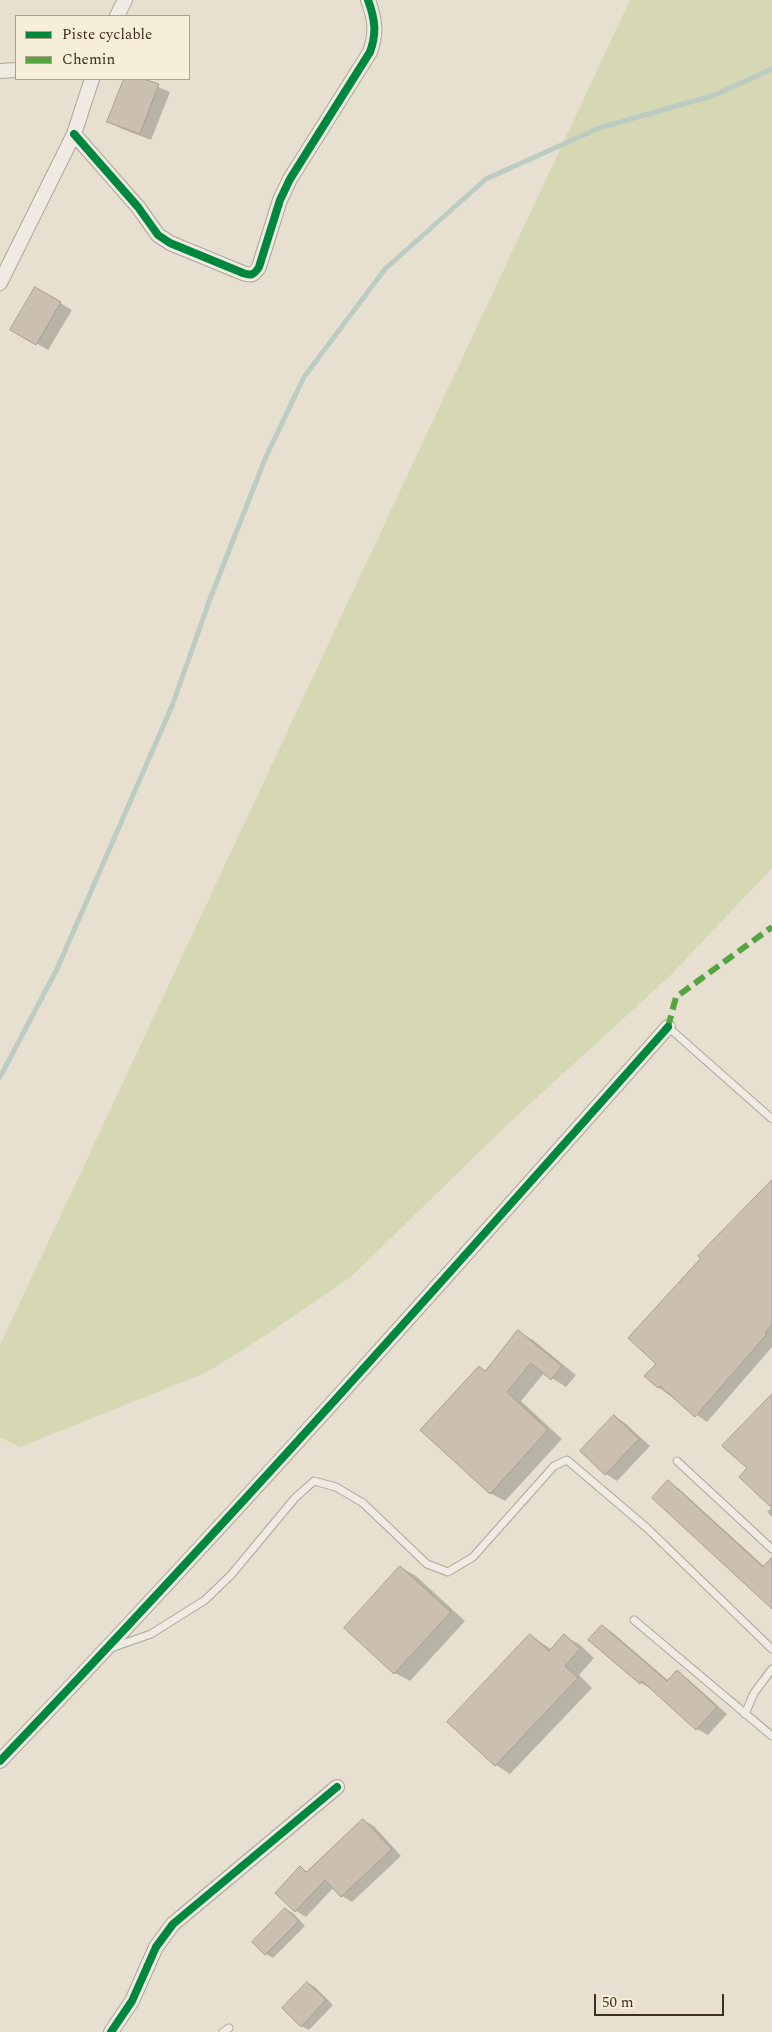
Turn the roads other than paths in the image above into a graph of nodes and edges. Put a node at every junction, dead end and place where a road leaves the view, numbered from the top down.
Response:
1 (125, 0) edge
2 (368, 0) edge
3 (118, 15) edge
4 (15, 70) edge
5 (0, 71) edge
6 (92, 80) edge
7 (74, 134) junction
8 (0, 283) edge
9 (668, 1027) joint
10 (772, 1119) edge
11 (677, 1461) dead end
12 (772, 1549) edge
13 (634, 1620) dead end
14 (772, 1649) edge
15 (106, 1650) junction
16 (772, 1669) edge
17 (745, 1714) junction
18 (772, 1736) edge
19 (0, 1761) edge
20 (337, 1786) dead end
21 (111, 2032) edge

1 - 3 street
2 - 7 street
4 - 5 street
6 - 7 street
7 - 8 street
9 - 10 lane
9 - 15 street
11 - 12 lane
13 - 17 lane
14 - 15 lane
15 - 19 street
16 - 17 lane
17 - 18 lane
20 - 21 street

